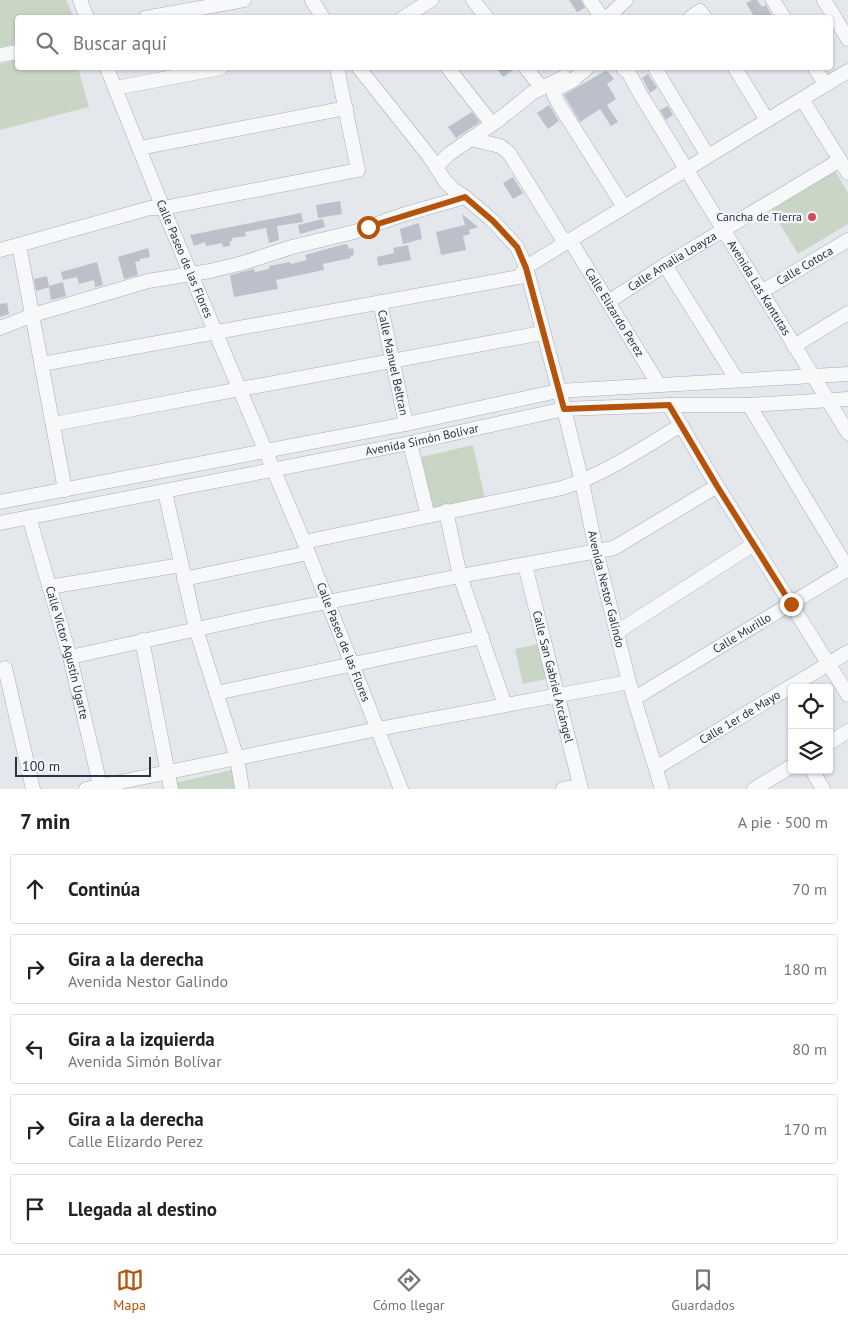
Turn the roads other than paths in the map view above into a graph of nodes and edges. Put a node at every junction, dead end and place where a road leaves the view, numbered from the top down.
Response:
1 (80, 0) edge
2 (244, 0) edge
3 (312, 0) edge
4 (431, 0) edge
5 (473, 0) edge
6 (590, 0) edge
7 (626, 0) edge
8 (773, 0) edge
9 (824, 0) edge
10 (86, 15) edge
11 (162, 15) edge
12 (321, 15) edge
13 (409, 15) edge
14 (485, 15) edge
15 (600, 15) edge
16 (610, 15) edge
17 (782, 15) edge
18 (848, 39) edge
19 (15, 52) edge
20 (0, 55) edge
21 (108, 70) edge
22 (210, 70) edge
23 (337, 70) edge
24 (361, 70) edge
25 (450, 70) edge
26 (528, 70) edge
27 (571, 70) edge
28 (585, 70) edge
29 (626, 70) edge
30 (656, 70) edge
31 (736, 70) edge
32 (816, 70) edge
33 (848, 71) edge
34 (825, 84) junction
35 (115, 88) junction
36 (541, 88) junction
37 (802, 99) junction
38 (346, 108) junction
39 (767, 120) junction
40 (492, 124) junction
41 (471, 139) junction
42 (140, 148) junction
43 (708, 156) junction
44 (840, 160) junction
45 (432, 161) junction
46 (687, 169) junction
47 (848, 173) edge
48 (465, 197) junction
49 (624, 207) junction
50 (163, 208) junction
51 (723, 230) junction
52 (567, 242) junction
53 (847, 244) edge
54 (19, 245) junction
55 (0, 250) edge
56 (665, 265) junction
57 (526, 268) junction
58 (191, 273) junction
59 (761, 292) junction
60 (380, 302) junction
61 (608, 302) junction
62 (848, 313) edge
63 (33, 315) junction
64 (0, 328) edge
65 (216, 332) junction
66 (542, 333) junction
67 (794, 346) junction
68 (392, 362) junction
69 (42, 364) junction
70 (848, 374) edge
71 (813, 375) junction
72 (737, 380) junction
73 (659, 385) junction
74 (240, 390) junction
75 (558, 391) junction
76 (848, 399) edge
77 (829, 400) junction
78 (669, 405) junction
79 (749, 405) junction
80 (564, 409) junction
81 (54, 424) junction
82 (406, 424) junction
83 (681, 425) junction
84 (848, 432) edge
85 (410, 443) junction
86 (265, 451) junction
87 (274, 469) junction
88 (582, 482) junction
89 (717, 486) junction
90 (65, 490) junction
91 (165, 492) junction
92 (0, 500) edge
93 (446, 511) junction
94 (428, 516) junction
95 (29, 517) junction
96 (0, 523) edge
97 (754, 544) junction
98 (306, 547) junction
99 (596, 550) junction
100 (181, 565) junction
101 (525, 565) junction
102 (848, 569) edge
103 (460, 576) junction
104 (184, 579) junction
105 (49, 587) junction
106 (328, 603) junction
107 (791, 604) junction
108 (196, 629) junction
109 (617, 632) junction
110 (482, 637) junction
111 (142, 640) junction
112 (848, 652) edge
113 (70, 657) junction
114 (353, 664) junction
115 (828, 664) junction
116 (5, 668) dead end
117 (629, 682) junction
118 (216, 692) junction
119 (558, 695) junction
120 (848, 695) edge
121 (635, 698) junction
122 (505, 705) junction
123 (378, 729) junction
124 (848, 731) edge
125 (833, 740) edge
126 (237, 758) junction
127 (656, 768) junction
128 (788, 768) edge
129 (168, 772) junction
130 (814, 774) edge
131 (101, 788) edge
132 (581, 788) edge
133 (33, 789) edge
134 (86, 789) edge
135 (171, 789) edge
136 (242, 789) edge
137 (401, 789) edge
138 (563, 789) edge
139 (662, 789) edge
140 (754, 789) edge
141 (823, 789) edge

1 - 10 street
2 - 11 street
3 - 12 street
4 - 13 street
5 - 14 street
6 - 15 street
7 - 16 street
8 - 17 street
9 - 18 street
19 - 20 street
21 - 35 street, Calle Paseo de las Flores
22 - 35 street
23 - 38 street
24 - 45 street
25 - 40 street
26 - 36 street
27 - 36 street
28 - 49 street
29 - 46 street, Avenida Las Kantutas
30 - 43 street
31 - 39 street
32 - 34 street
33 - 34 street
34 - 37 street
35 - 42 street, Calle Paseo de las Flores
36 - 40 street
37 - 39 street
37 - 44 street
38 - 42 street
38 - 50 street
39 - 43 street
40 - 41 street
41 - 45 street
41 - 52 street, Calle Elizardo Perez
42 - 50 street, Calle Paseo de las Flores
43 - 46 street
44 - 47 street
44 - 51 street, Calle Amalia Loayza
45 - 48 street
46 - 49 street
46 - 51 street, Avenida Las Kantutas
48 - 57 street
48 - 58 street
49 - 52 street
50 - 54 street
50 - 58 street, Calle Paseo de las Flores
51 - 56 street, Calle Amalia Loayza
51 - 59 street, Avenida Las Kantutas
52 - 57 street
52 - 61 street, Calle Elizardo Perez
53 - 59 street, Calle Cotoca
54 - 55 street
54 - 63 street
56 - 61 street, Calle Amalia Loayza
56 - 72 street
57 - 60 street
57 - 66 street
58 - 63 street
58 - 65 street, Calle Paseo de las Flores
59 - 67 street, Avenida Las Kantutas
60 - 65 street
60 - 68 street, Calle Manuel Beltran
61 - 73 street, Calle Elizardo Perez
62 - 67 street
63 - 64 street
63 - 69 street
65 - 69 street
65 - 74 street, Calle Paseo de las Flores
66 - 68 street
66 - 75 street
67 - 71 street, Avenida Las Kantutas
68 - 74 street
68 - 82 street, Calle Manuel Beltran
69 - 81 street
70 - 71 street, Avenida Simón Bolívar
71 - 72 street, Avenida Simón Bolívar
71 - 77 street, Avenida Las Kantutas
72 - 73 street, Avenida Simón Bolívar
73 - 75 street, Avenida Simón Bolívar
74 - 81 street
74 - 86 street, Calle Paseo de las Flores
75 - 80 street, Avenida Nestor Galindo
75 - 82 street, Avenida Simón Bolívar
76 - 77 street, Avenida Simón Bolívar
77 - 79 street, Avenida Simón Bolívar
77 - 84 street, Avenida Las Kantutas
78 - 79 street, Avenida Simón Bolívar
78 - 80 street, Avenida Simón Bolívar
78 - 83 street
79 - 102 street
80 - 85 street, Avenida Simón Bolívar
80 - 88 street, Avenida Nestor Galindo
81 - 90 street
82 - 86 street, Avenida Simón Bolívar
83 - 88 street
83 - 89 street
85 - 87 street, Avenida Simón Bolívar
85 - 94 street
86 - 87 street, Calle Paseo de las Flores
86 - 90 street, Avenida Simón Bolívar
87 - 91 street, Avenida Simón Bolívar
87 - 98 street, Calle Paseo de las Flores
88 - 93 street
88 - 99 street, Avenida Nestor Galindo
89 - 97 street
89 - 99 street
90 - 92 street, Avenida Simón Bolívar
91 - 95 street, Avenida Simón Bolívar
91 - 100 street
93 - 94 street
93 - 103 street
94 - 98 street
95 - 96 street, Avenida Simón Bolívar
95 - 105 street, Calle Víctor Agustín Ugarte
97 - 107 street
97 - 109 street
98 - 104 street
98 - 106 street, Calle Paseo de las Flores
99 - 101 street
99 - 109 street, Avenida Nestor Galindo
100 - 104 street
100 - 105 street
101 - 103 street
101 - 119 street, Calle San Gabriel Arcángel
102 - 107 street, Calle Murillo
103 - 106 street
103 - 110 street
104 - 108 street
105 - 113 street, Calle Víctor Agustín Ugarte
106 - 108 street
106 - 114 street, Calle Paseo de las Flores
107 - 115 street
107 - 121 street, Calle Murillo
108 - 111 street
108 - 118 street
109 - 117 street, Avenida Nestor Galindo
110 - 114 street
110 - 122 street
111 - 113 street
111 - 129 street
112 - 115 street, Calle 1er de Mayo
113 - 131 street, Calle Víctor Agustín Ugarte
114 - 118 street
114 - 123 street, Calle Paseo de las Flores
115 - 120 street
115 - 127 street, Calle 1er de Mayo
116 - 133 street
117 - 119 street
117 - 121 street, Avenida Nestor Galindo
118 - 126 street
119 - 122 street
119 - 132 street, Calle San Gabriel Arcángel
121 - 127 street, Avenida Nestor Galindo
122 - 123 street
123 - 126 street
123 - 137 street, Calle Paseo de las Flores
124 - 125 street
126 - 129 street
126 - 136 street
127 - 139 street, Avenida Nestor Galindo
128 - 140 street
129 - 131 street
129 - 135 street
130 - 141 street
131 - 134 street
132 - 138 street

